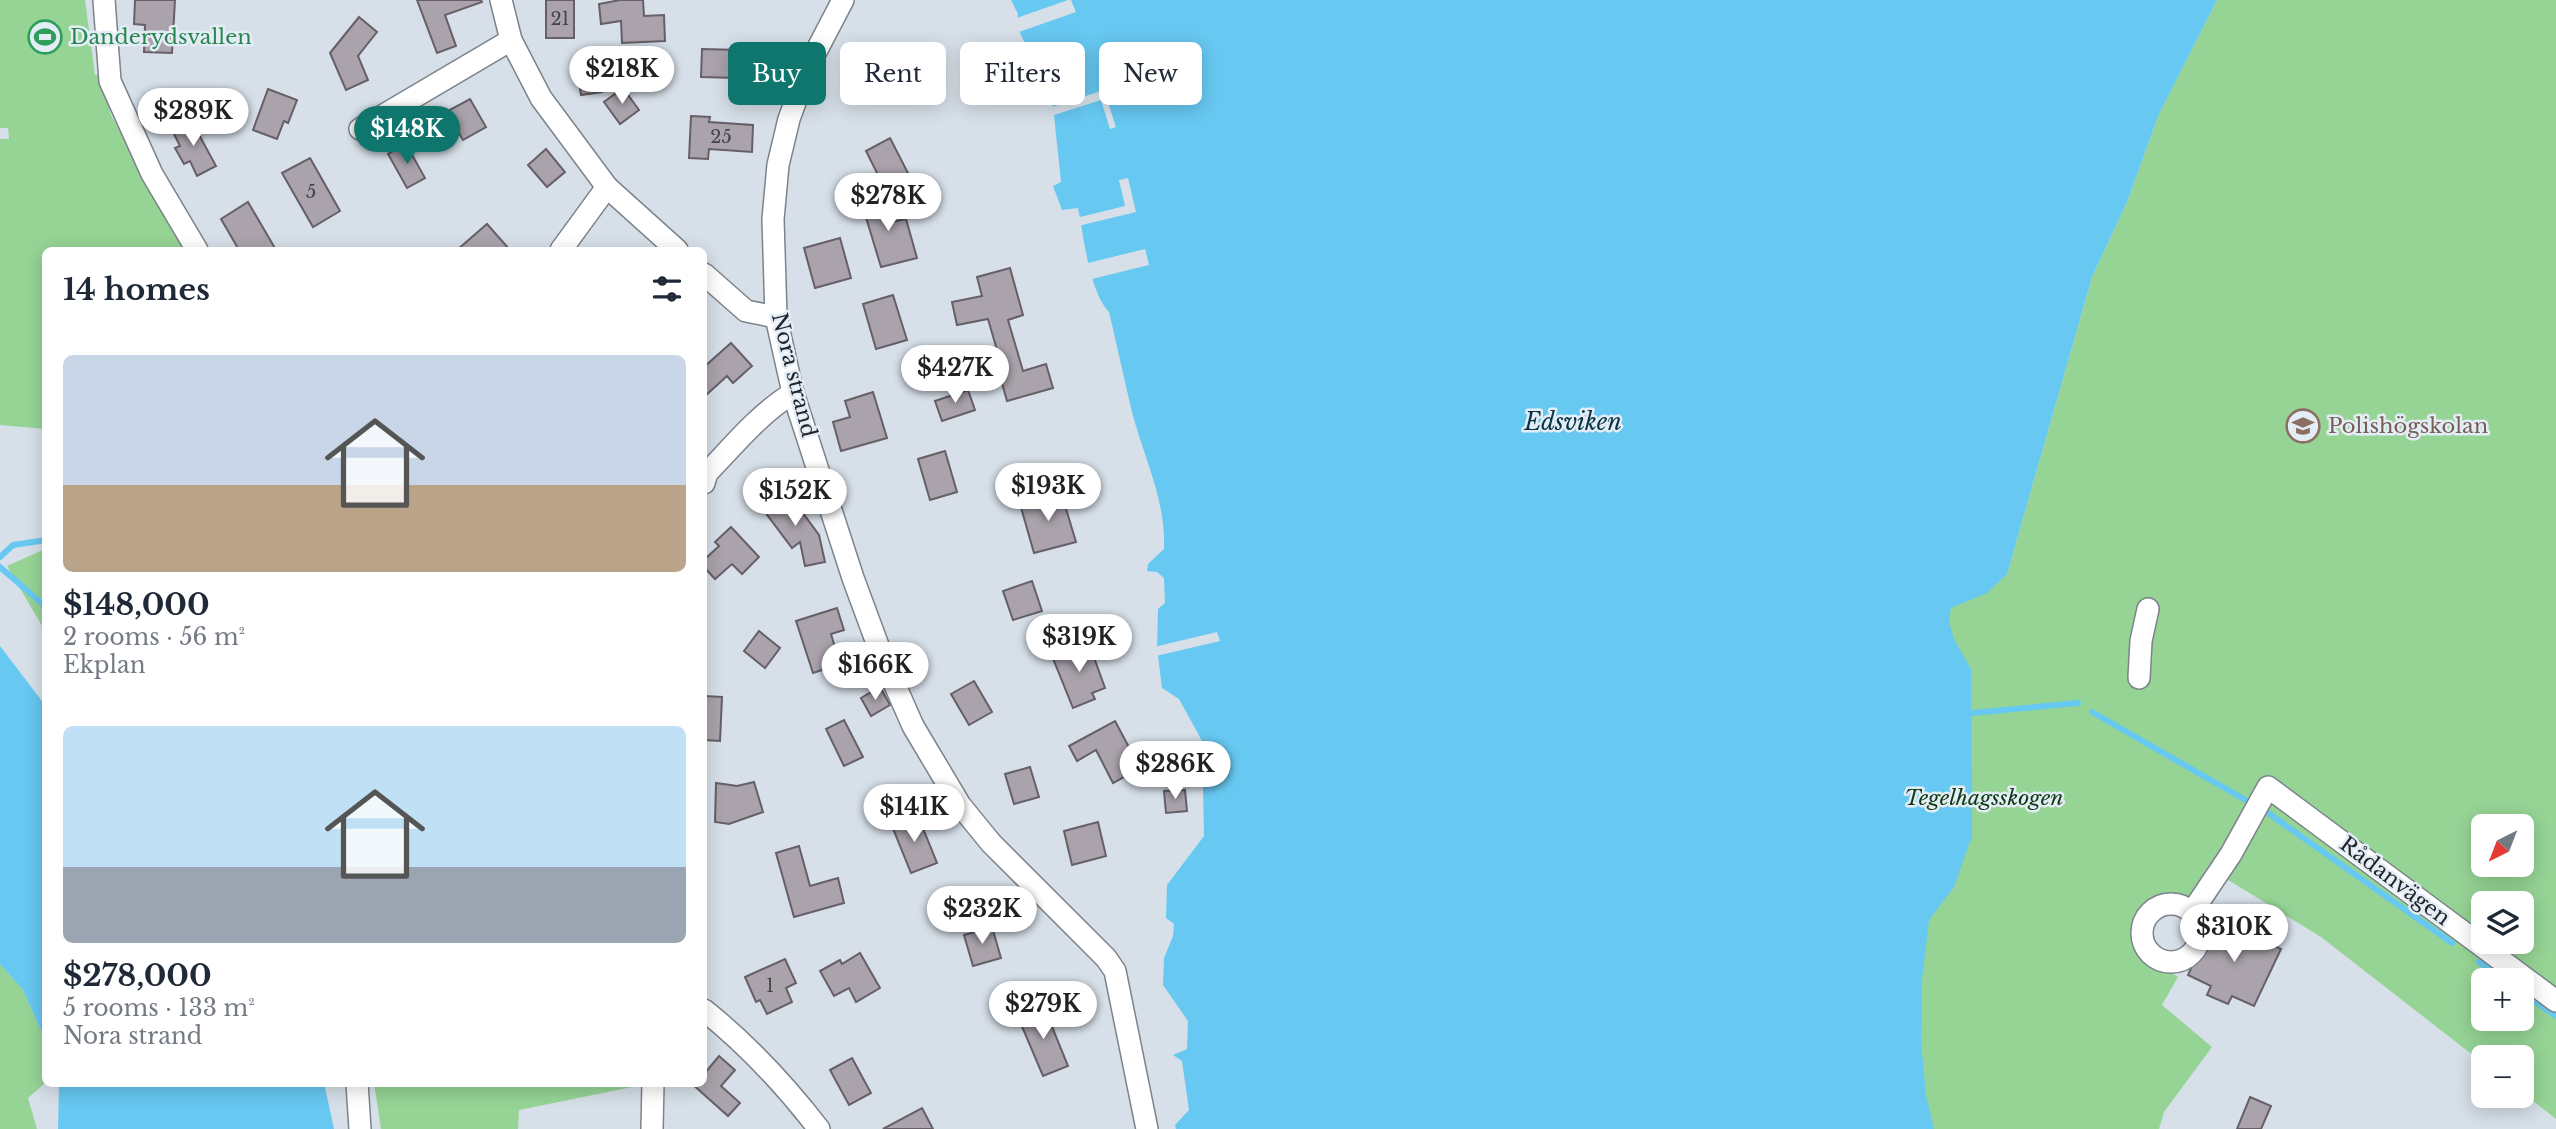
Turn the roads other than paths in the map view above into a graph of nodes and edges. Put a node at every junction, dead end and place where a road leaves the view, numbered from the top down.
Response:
1 (104, 0) edge
2 (501, 0) edge
3 (843, 0) edge
4 (511, 40) junction
5 (360, 129) dead end
6 (607, 187) junction
7 (195, 247) edge
8 (563, 247) edge
9 (674, 247) edge
10 (707, 277) edge
11 (776, 317) junction
12 (793, 393) junction
13 (707, 472) edge
14 (2148, 609) dead end
15 (2139, 678) dead end
16 (2192, 912) dead end
17 (2556, 1002) edge
18 (707, 1013) edge
19 (357, 1087) edge
20 (653, 1087) edge
21 (359, 1129) edge
22 (652, 1129) edge
23 (820, 1129) edge
24 (1147, 1129) edge

1 - 7 street
2 - 4 street
3 - 11 street, Nora strand
4 - 5 street
4 - 6 street
6 - 8 street
6 - 9 street
10 - 11 street
11 - 12 street, Nora strand
12 - 13 street
12 - 24 street, Nora strand
14 - 15 street
16 - 17 street, Rådanvägen
18 - 23 street
19 - 21 street
20 - 22 street

